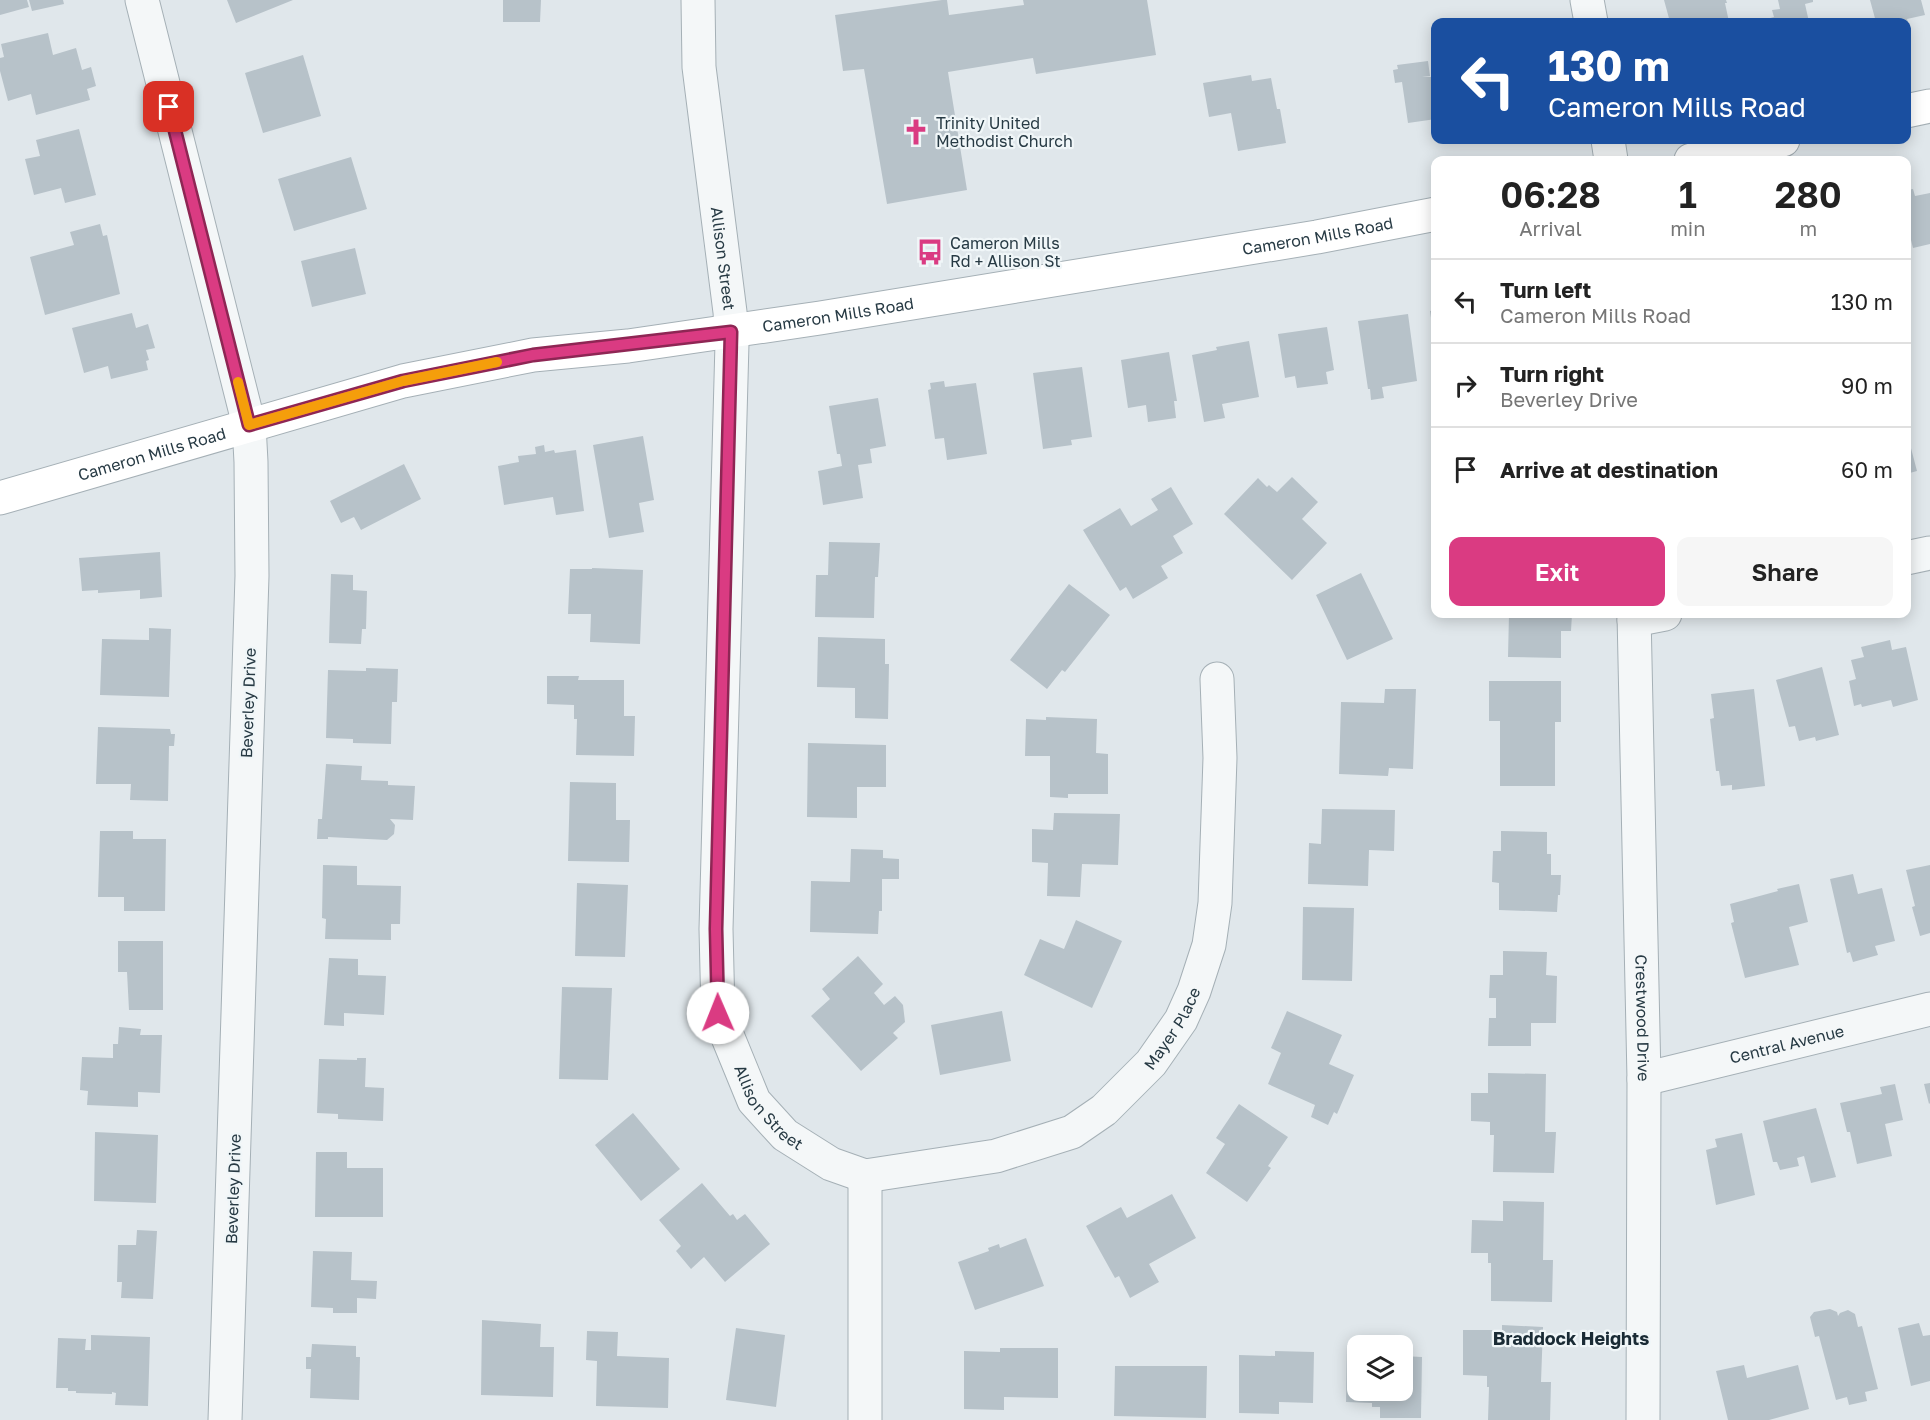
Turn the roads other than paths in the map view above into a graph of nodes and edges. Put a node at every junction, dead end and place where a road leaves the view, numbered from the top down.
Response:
1 (142, 0) edge
2 (698, 0) edge
3 (1587, 0) edge
4 (1590, 18) edge
5 (1930, 106) edge
6 (1911, 110) edge
7 (1765, 144) edge
8 (1709, 156) edge
9 (1431, 215) edge
10 (731, 332) junction
11 (249, 425) junction
12 (0, 498) edge
13 (1930, 553) edge
14 (1911, 557) edge
15 (1644, 618) edge
16 (1217, 679) dead end
17 (1930, 1009) edge
18 (1644, 1079) junction
19 (865, 1176) junction
20 (225, 1420) edge
21 (864, 1420) edge
22 (1643, 1420) edge

1 - 11 street, Beverley Drive
2 - 10 street, Allison Street
3 - 4 street
5 - 6 street
7 - 8 street
9 - 10 street, Cameron Mills Road
10 - 11 street, Cameron Mills Road
10 - 19 street, Allison Street
11 - 12 street, Cameron Mills Road
11 - 20 street, Beverley Drive
13 - 14 street
15 - 18 street, Crestwood Drive
16 - 19 street, Mayer Place
17 - 18 street, Central Avenue
18 - 22 street, Crestwood Drive
19 - 21 street

